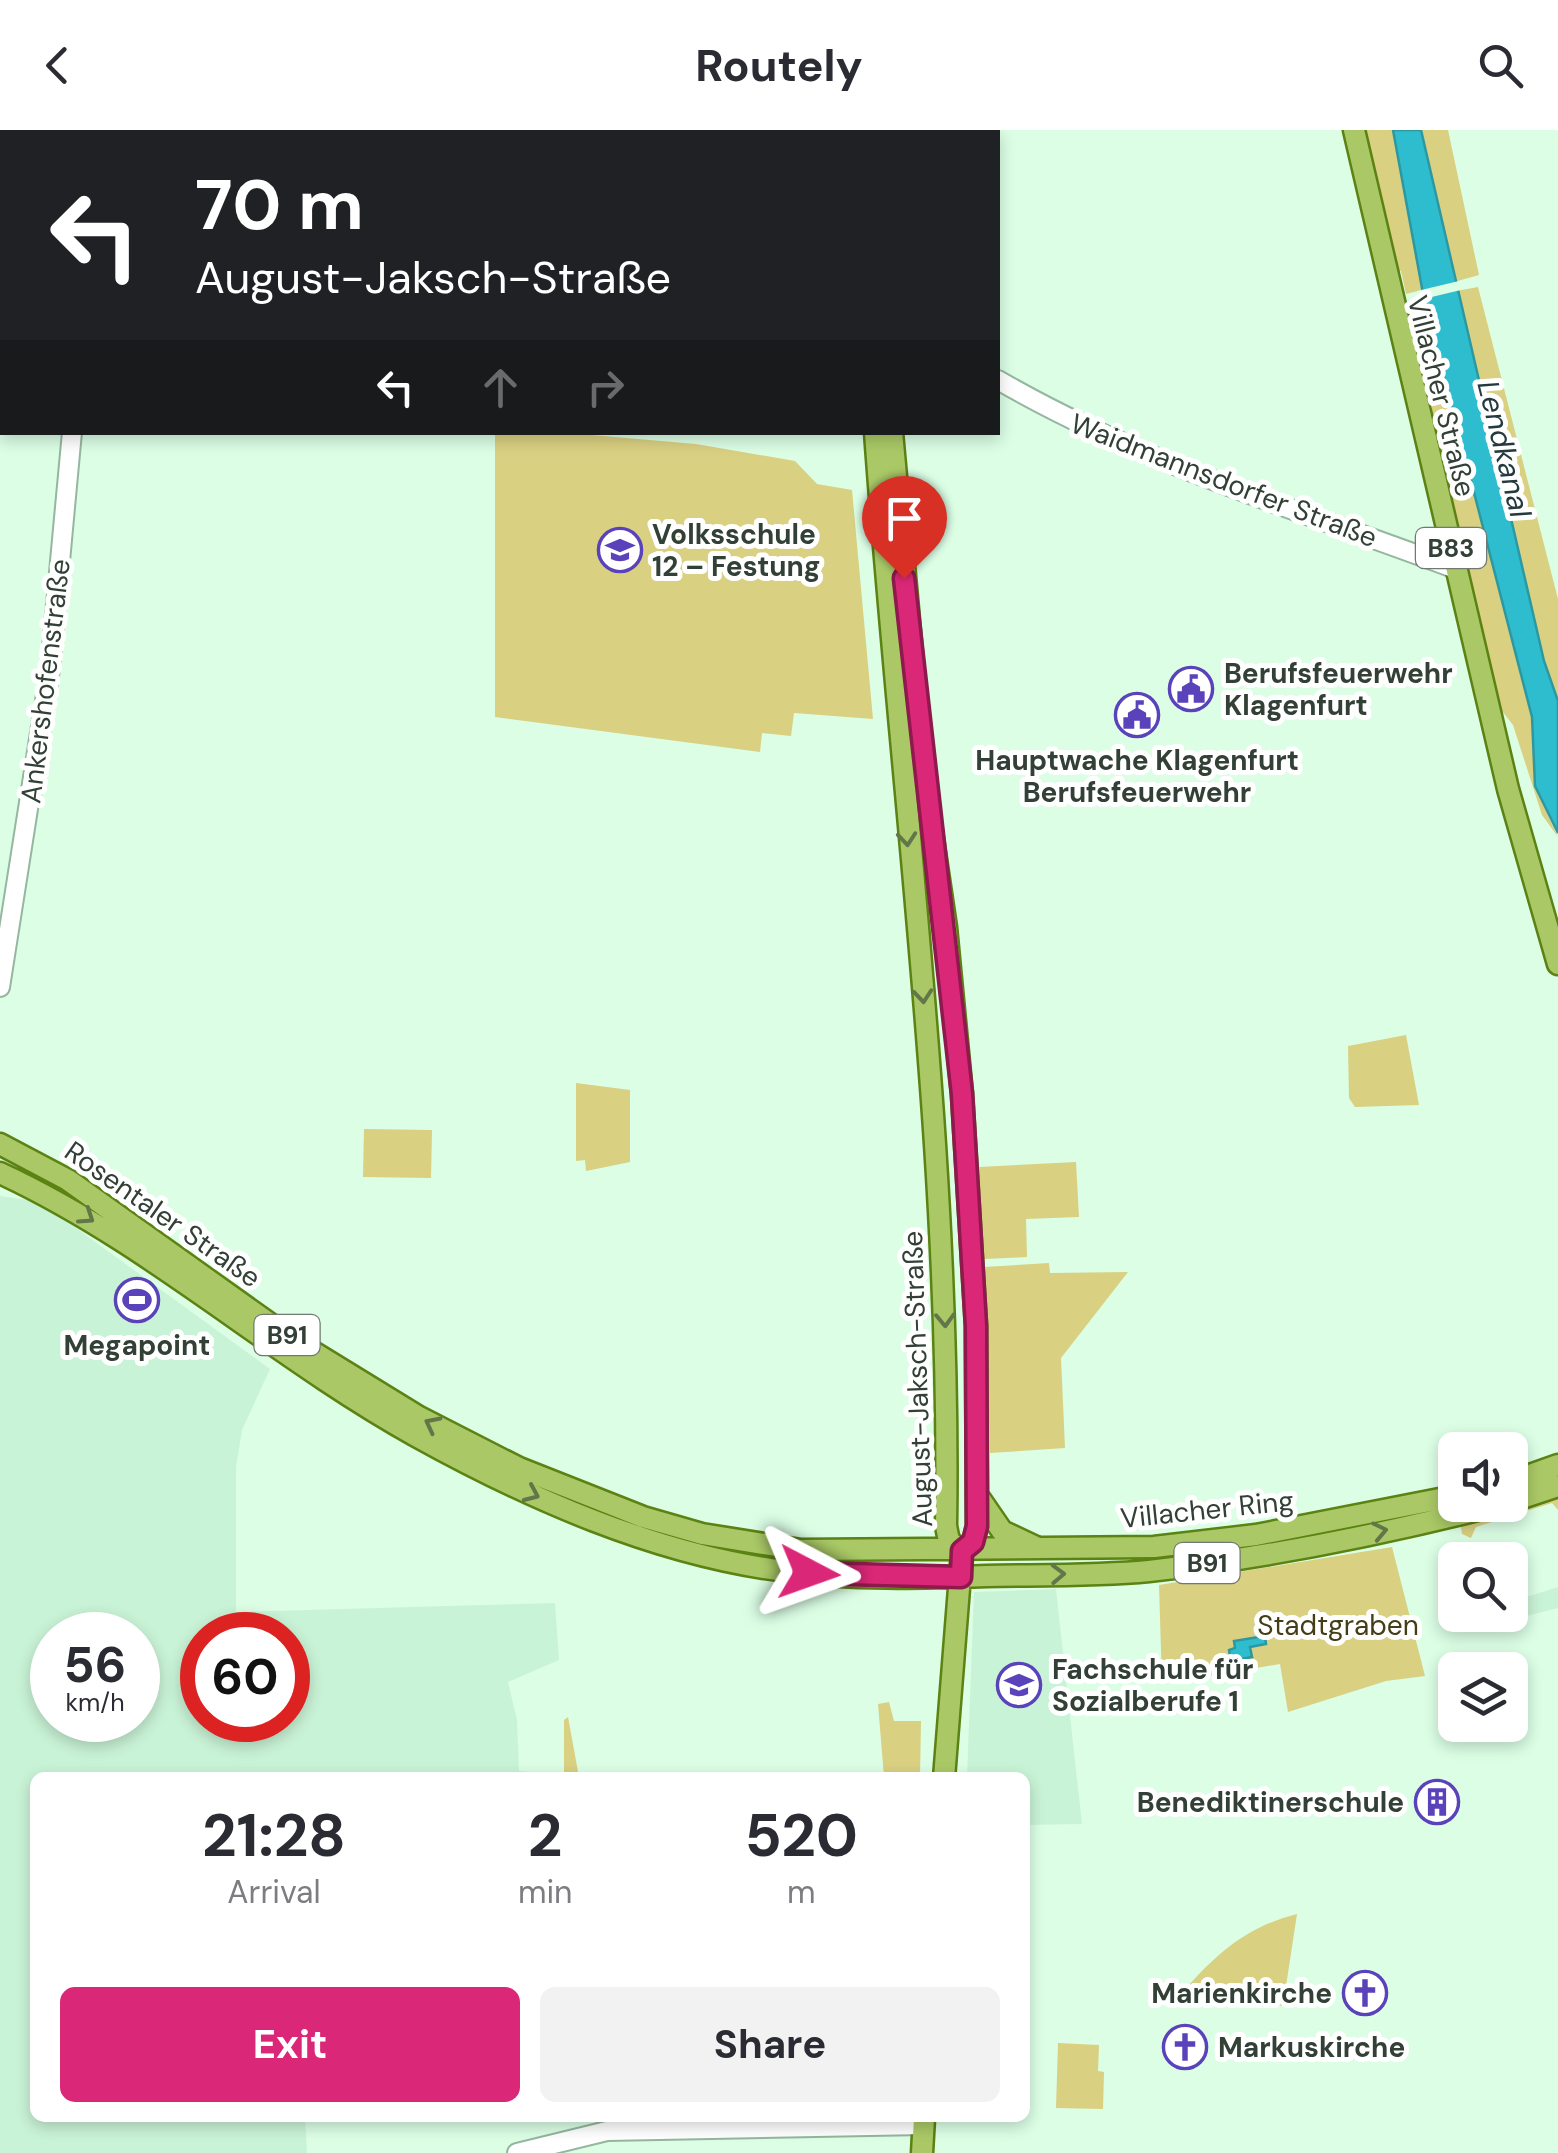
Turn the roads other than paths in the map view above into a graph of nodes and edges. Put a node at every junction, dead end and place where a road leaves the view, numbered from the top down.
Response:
1 (1354, 130) edge
2 (1000, 381) edge
3 (72, 435) edge
4 (875, 435) edge
5 (892, 435) edge
6 (1456, 568) junction
7 (1558, 964) edge
8 (0, 987) edge
9 (0, 1144) edge
10 (0, 1172) edge
11 (0, 1186) edge
12 (37, 1190) junction
13 (1558, 1465) edge
14 (1528, 1476) edge
15 (1558, 1486) edge
16 (977, 1493) junction
17 (1528, 1496) edge
18 (1438, 1499) edge
19 (1438, 1517) edge
20 (1040, 1549) junction
21 (962, 1551) junction
22 (961, 1577) junction
23 (945, 1772) edge
24 (924, 2122) edge
25 (518, 2153) edge
26 (922, 2153) edge

1 - 6 main road, Villacher Straße / B83
2 - 6 street, Waidmannsdorfer Straße
3 - 8 street, Ankershofenstraße
4 -> 21 main road, August-Jaksch-Straße
5 - 16 main road, August-Jaksch-Straße
6 - 7 main road, Villacher Straße / B83
21 -> 9 main road, Rosentaler Straße / B91
10 - 12 main road, Rosentaler Straße / B91
11 - 12 main road
12 -> 22 main road, Rosentaler Straße / B91
13 - 14 main road
15 - 17 main road
16 - 20 main road
16 - 21 main road, August-Jaksch-Straße
18 - 20 main road, Villacher Ring / B91
22 -> 19 main road, Villacher Ring / B91
20 - 21 main road, Villacher Ring / B91
21 - 22 main road
22 - 23 main road
24 - 25 street
24 - 26 main road

